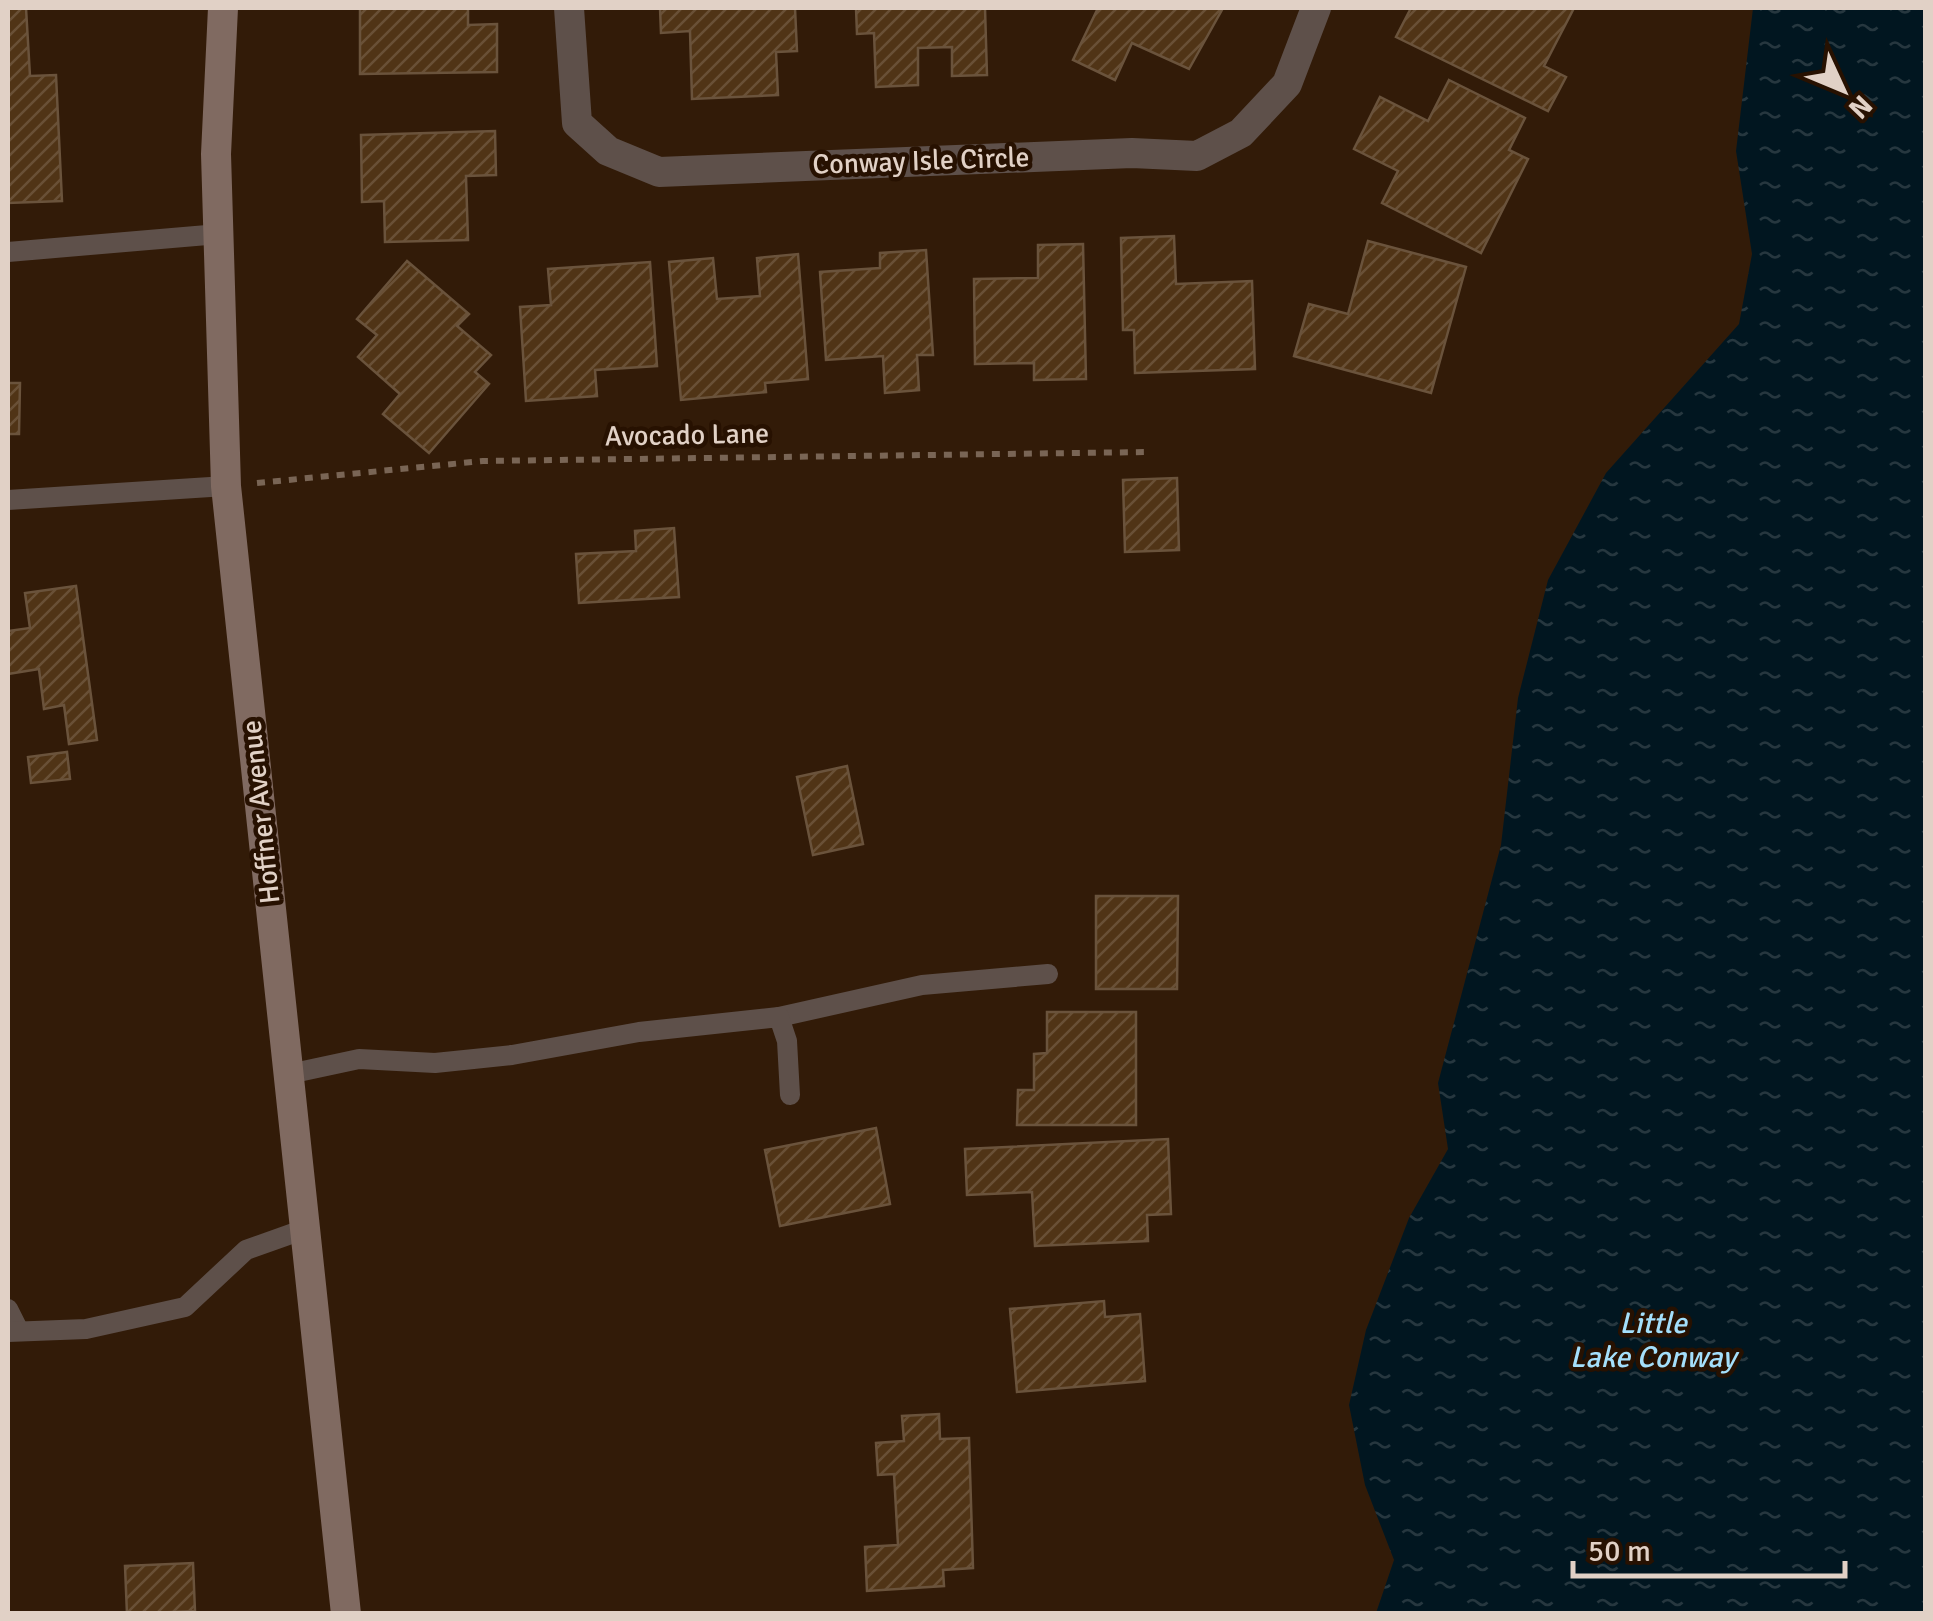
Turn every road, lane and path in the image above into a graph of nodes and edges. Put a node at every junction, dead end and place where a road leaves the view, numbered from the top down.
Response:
1 (223, 8) edge
2 (569, 8) edge
3 (1316, 8) edge
4 (218, 234) junction
5 (8, 252) edge
6 (1149, 452) dead end
7 (226, 486) junction
8 (8, 500) edge
9 (1048, 974) dead end
10 (779, 1017) junction
11 (289, 1074) junction
12 (790, 1095) dead end
13 (305, 1230) junction
14 (8, 1309) edge
15 (13, 1332) edge
16 (346, 1614) edge

1 - 4 main road, Hoffner Avenue
2 - 3 street, Conway Isle Circle
4 - 5 lane
4 - 7 main road, Hoffner Avenue
6 - 7 path, Avocado Lane
7 - 8 lane
7 - 11 main road, Hoffner Avenue
9 - 10 lane
10 - 11 lane
10 - 12 lane
11 - 13 main road, Hoffner Avenue
13 - 15 lane
13 - 16 main road, Hoffner Avenue
14 - 15 lane

